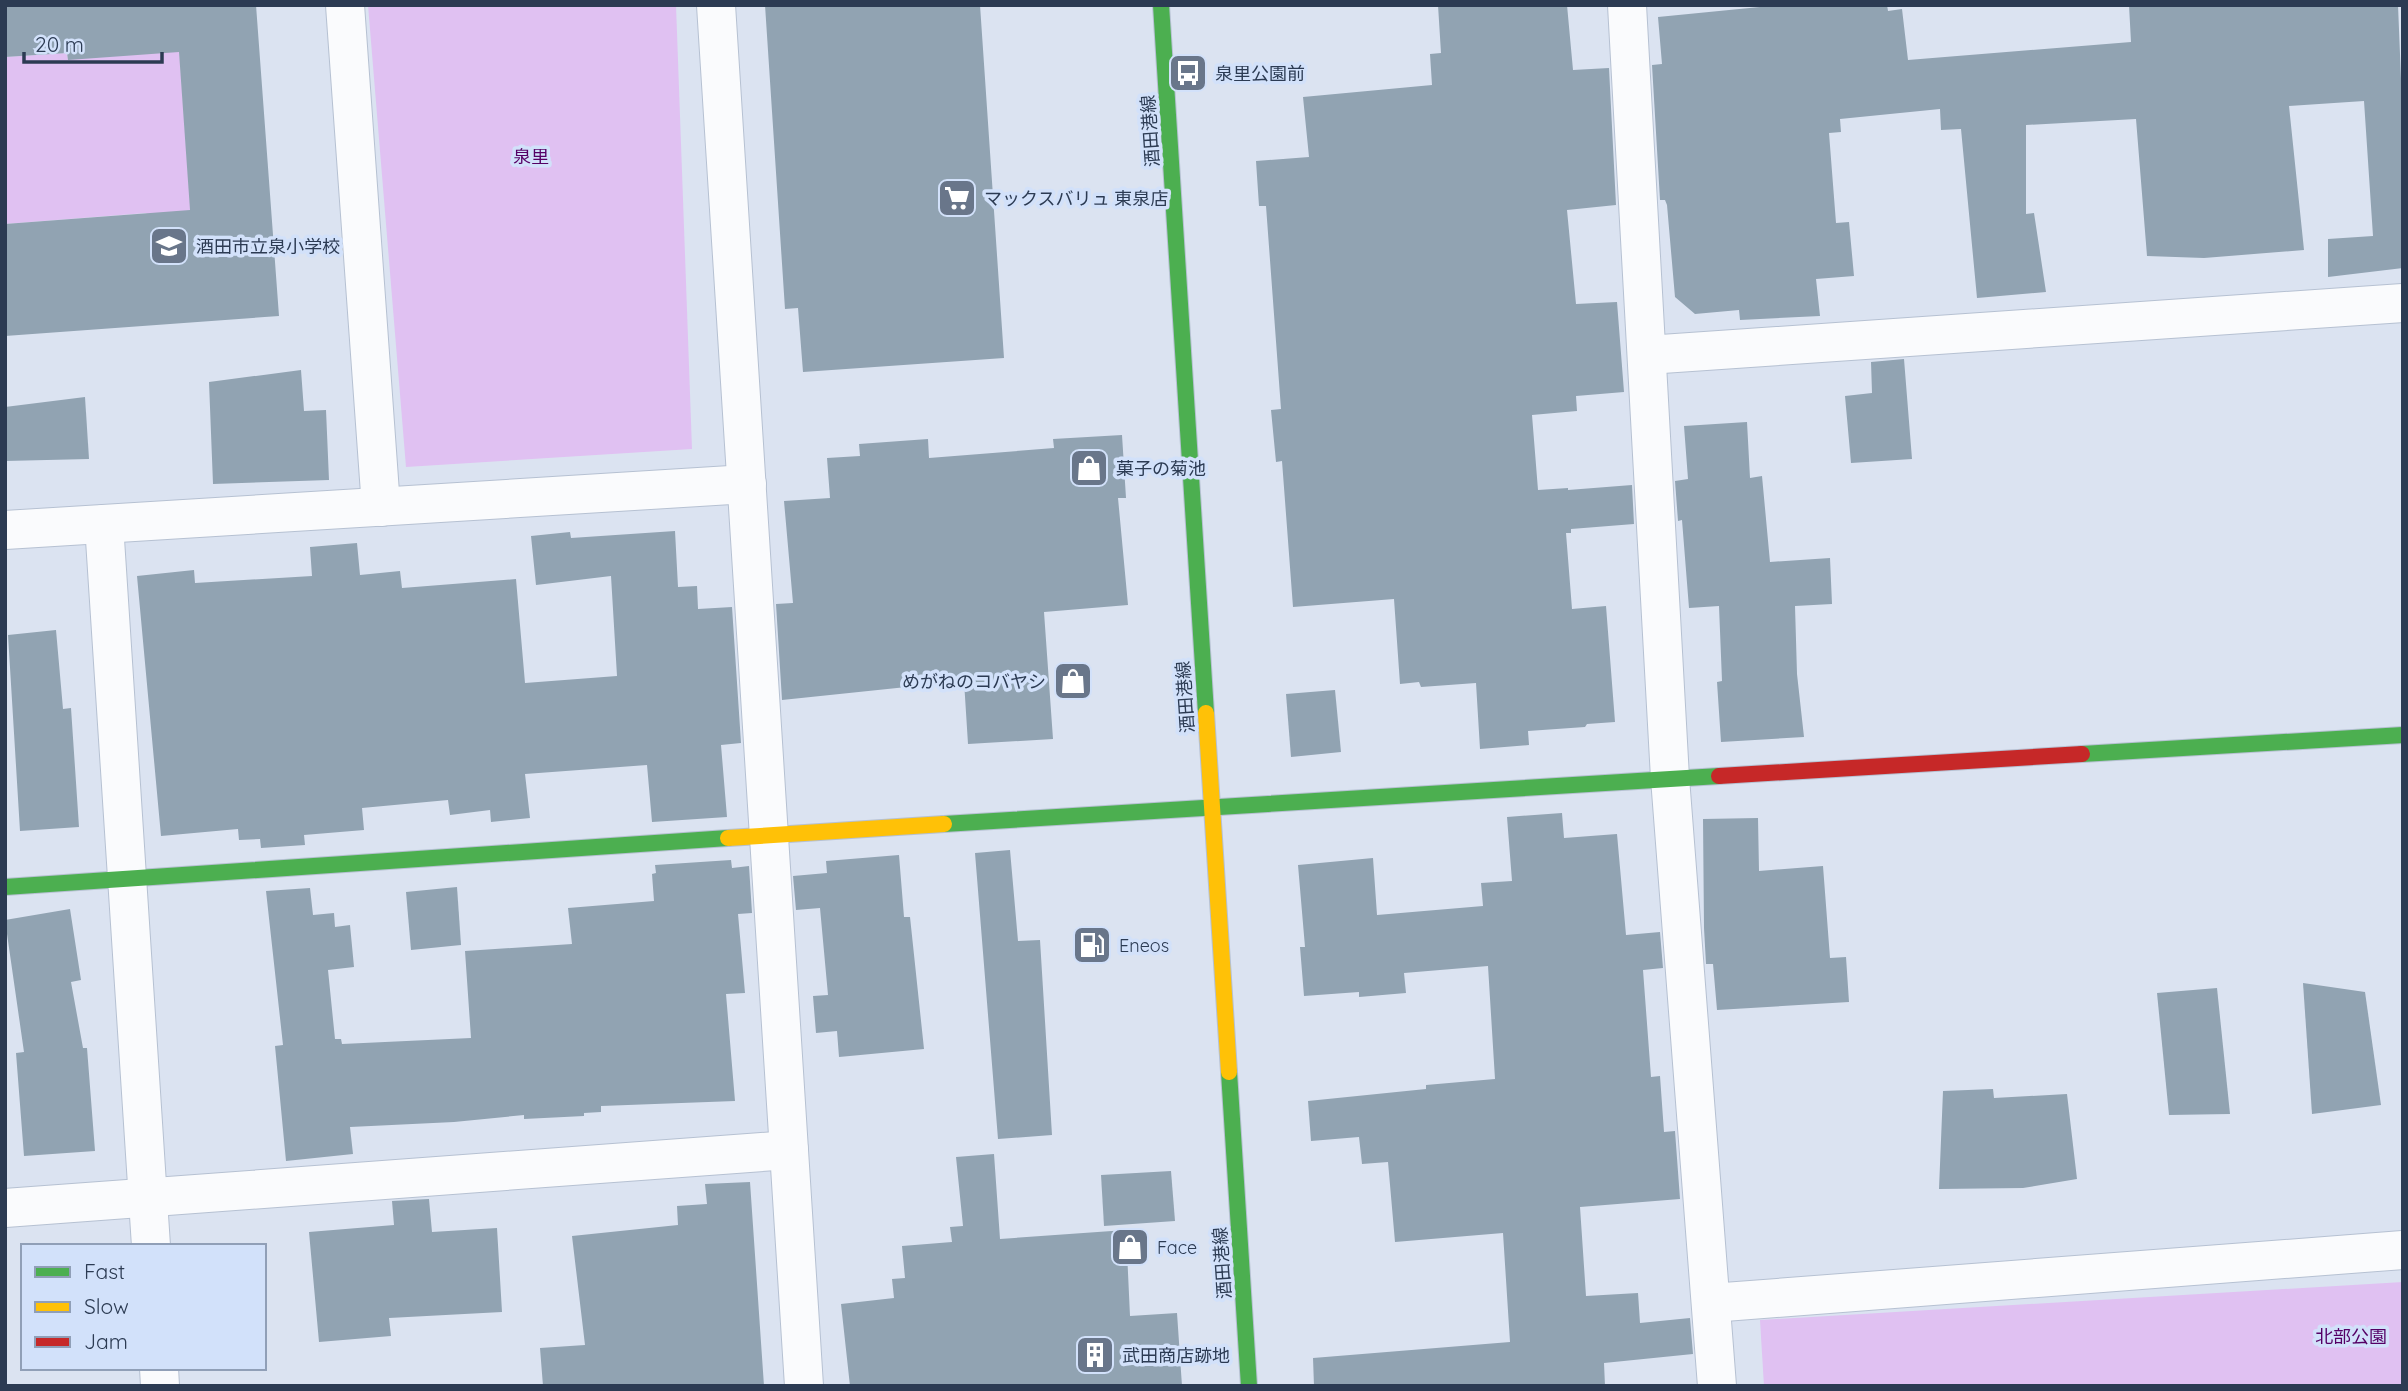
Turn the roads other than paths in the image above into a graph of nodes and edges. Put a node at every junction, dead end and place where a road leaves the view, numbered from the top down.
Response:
1 (345, 5) edge
2 (716, 5) edge
3 (1161, 5) edge
4 (1627, 5) edge
5 (2403, 303) edge
6 (1647, 355) junction
7 (747, 484) junction
8 (381, 507) junction
9 (104, 524) junction
10 (5, 530) edge
11 (2403, 735) edge
12 (1670, 778) junction
13 (1212, 806) junction
14 (769, 835) junction
15 (128, 879) junction
16 (5, 887) edge
17 (789, 1150) junction
18 (148, 1198) junction
19 (5, 1208) edge
20 (151, 1244) edge
21 (2403, 1250) edge
22 (1711, 1303) junction
23 (804, 1386) edge
24 (1249, 1386) edge
25 (1717, 1386) edge

1 - 8 street
2 - 7 street
3 - 13 street, 酒田港線
4 - 6 street
5 - 6 street
6 - 12 street
7 - 8 street
7 - 14 street
8 - 9 street
9 - 10 street
9 - 15 street
11 - 12 street
12 - 13 street
12 - 22 street
13 - 14 street
13 - 24 street, 酒田港線
14 - 15 street
14 - 17 street
15 - 16 street
15 - 18 street
17 - 18 street
17 - 23 street
18 - 19 street
18 - 20 street
21 - 22 street
22 - 25 street

